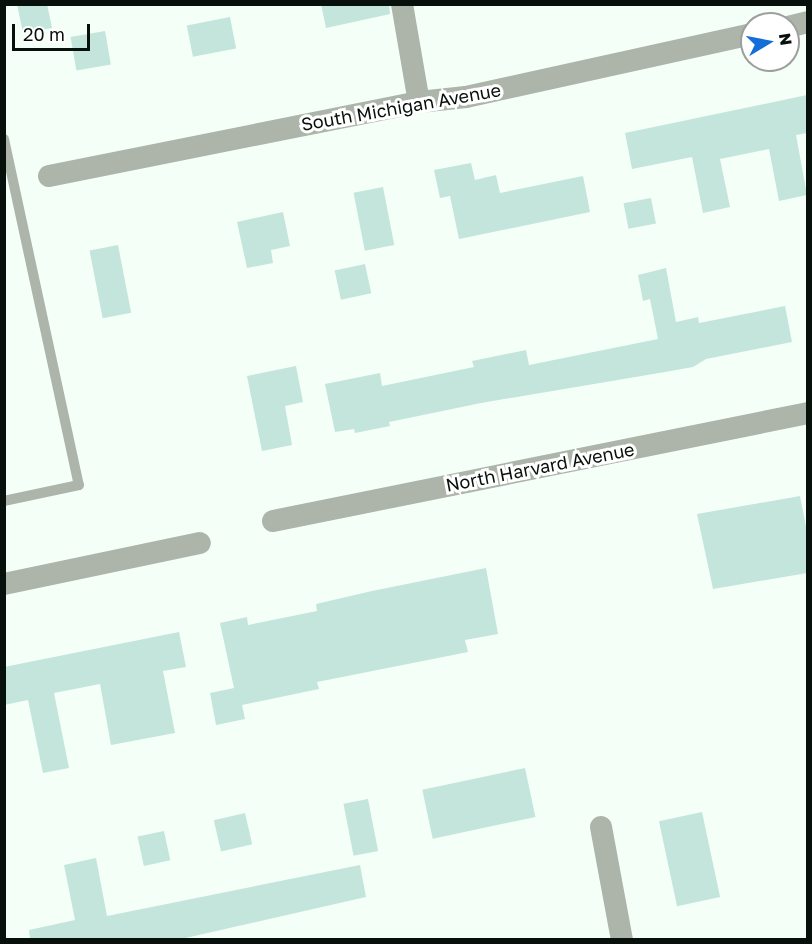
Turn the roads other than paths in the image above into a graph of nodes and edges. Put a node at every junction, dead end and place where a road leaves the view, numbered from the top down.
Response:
1 (402, 4) edge
2 (740, 37) edge
3 (419, 102) junction
4 (4, 139) edge
5 (50, 176) dead end
6 (807, 413) edge
7 (4, 501) edge
8 (273, 521) dead end
9 (200, 543) dead end
10 (4, 584) edge
11 (601, 827) dead end
12 (622, 939) edge

1 - 3 street
2 - 3 street, South Michigan Avenue
3 - 5 street, South Michigan Avenue
4 - 7 lane
6 - 8 street, North Harvard Avenue
9 - 10 street
11 - 12 street

